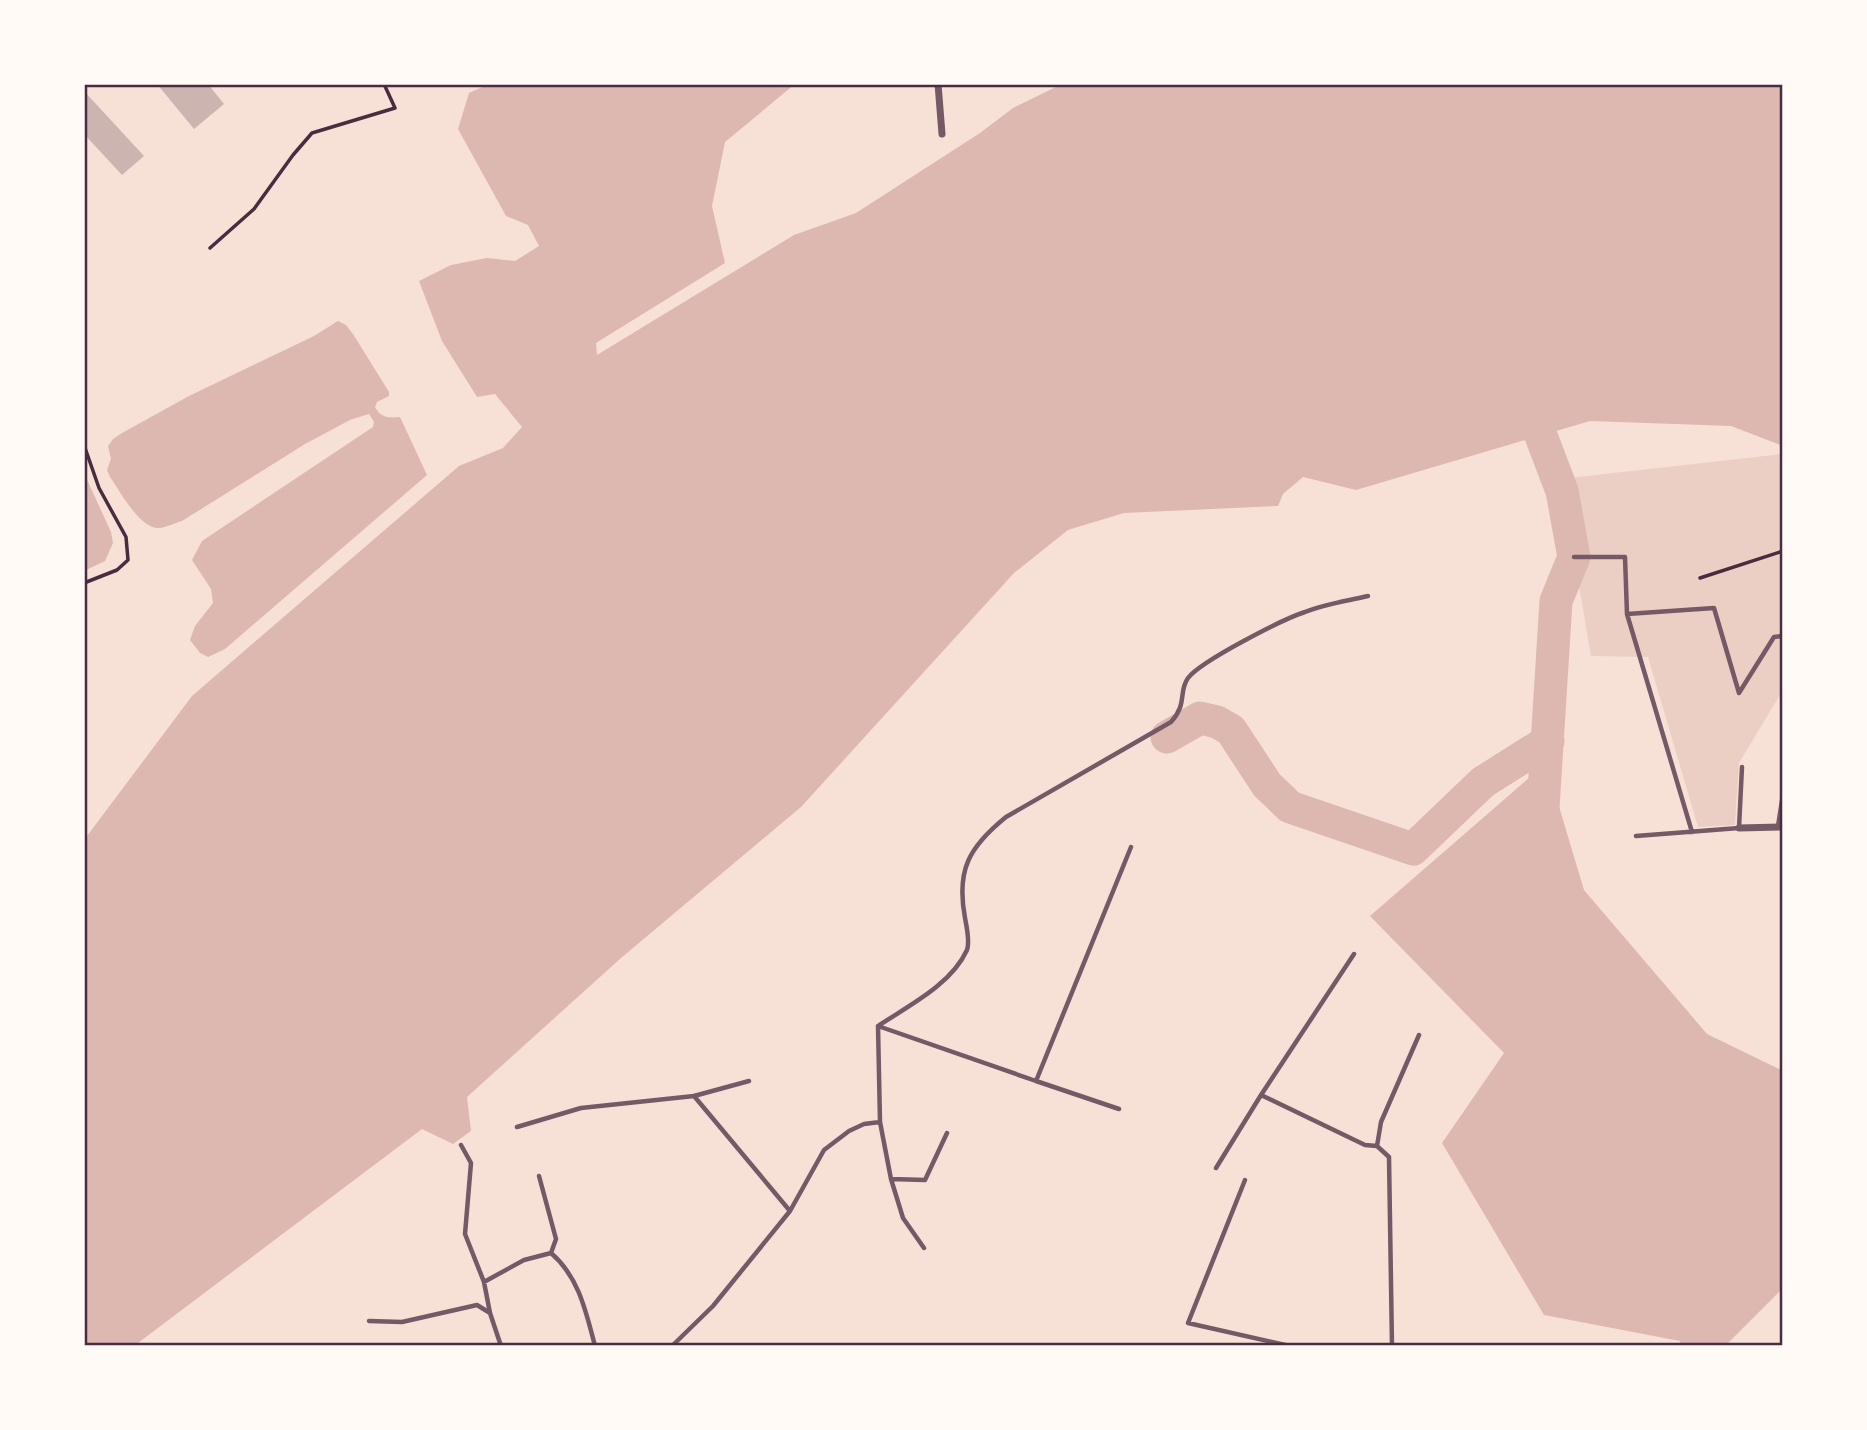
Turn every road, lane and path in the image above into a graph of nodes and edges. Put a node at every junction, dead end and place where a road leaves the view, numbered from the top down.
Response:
1 (384, 84) edge
2 (938, 84) edge
3 (942, 134) dead end
4 (210, 248) dead end
5 (84, 445) edge
6 (1783, 551) edge
7 (1574, 557) dead end
8 (1700, 578) dead end
9 (84, 583) edge
10 (1368, 596) dead end
11 (1627, 614) junction
12 (1783, 636) edge
13 (1742, 767) dead end
14 (1783, 794) edge
15 (1780, 827) edge
16 (1739, 828) junction
17 (1692, 832) junction
18 (1636, 836) dead end
19 (1131, 847) dead end
20 (1354, 954) dead end
21 (878, 1026) junction
22 (1419, 1035) dead end
23 (749, 1081) dead end
24 (1036, 1081) junction
25 (1261, 1095) junction
26 (694, 1096) junction
27 (1119, 1109) dead end
28 (880, 1122) junction
29 (517, 1127) dead end
30 (947, 1133) dead end
31 (461, 1145) dead end
32 (1377, 1146) junction
33 (1216, 1168) dead end
34 (539, 1176) dead end
35 (891, 1179) junction
36 (1245, 1180) dead end
37 (790, 1211) junction
38 (924, 1248) dead end
39 (551, 1253) junction
40 (484, 1282) junction
41 (490, 1313) junction
42 (369, 1321) dead end
43 (501, 1346) edge
44 (595, 1346) edge
45 (673, 1346) edge
46 (1290, 1346) edge
47 (1392, 1346) edge

1 - 4 path
2 - 3 street
5 - 9 path
6 - 8 path
7 - 11 lane
10 - 21 lane
11 - 12 lane
11 - 17 lane
13 - 16 lane
14 - 15 lane
15 - 16 street
16 - 17 lane
17 - 18 lane
19 - 24 lane
20 - 25 lane
21 - 24 lane
21 - 28 lane
22 - 32 lane
23 - 26 lane
24 - 27 lane
25 - 32 lane
25 - 33 lane
26 - 29 lane
26 - 37 lane
28 - 35 lane
28 - 37 lane
30 - 35 lane
31 - 40 lane
32 - 47 lane
34 - 39 lane
35 - 38 lane
36 - 46 lane
37 - 45 lane
39 - 40 lane
39 - 44 lane
40 - 41 lane
41 - 42 lane
41 - 43 lane

